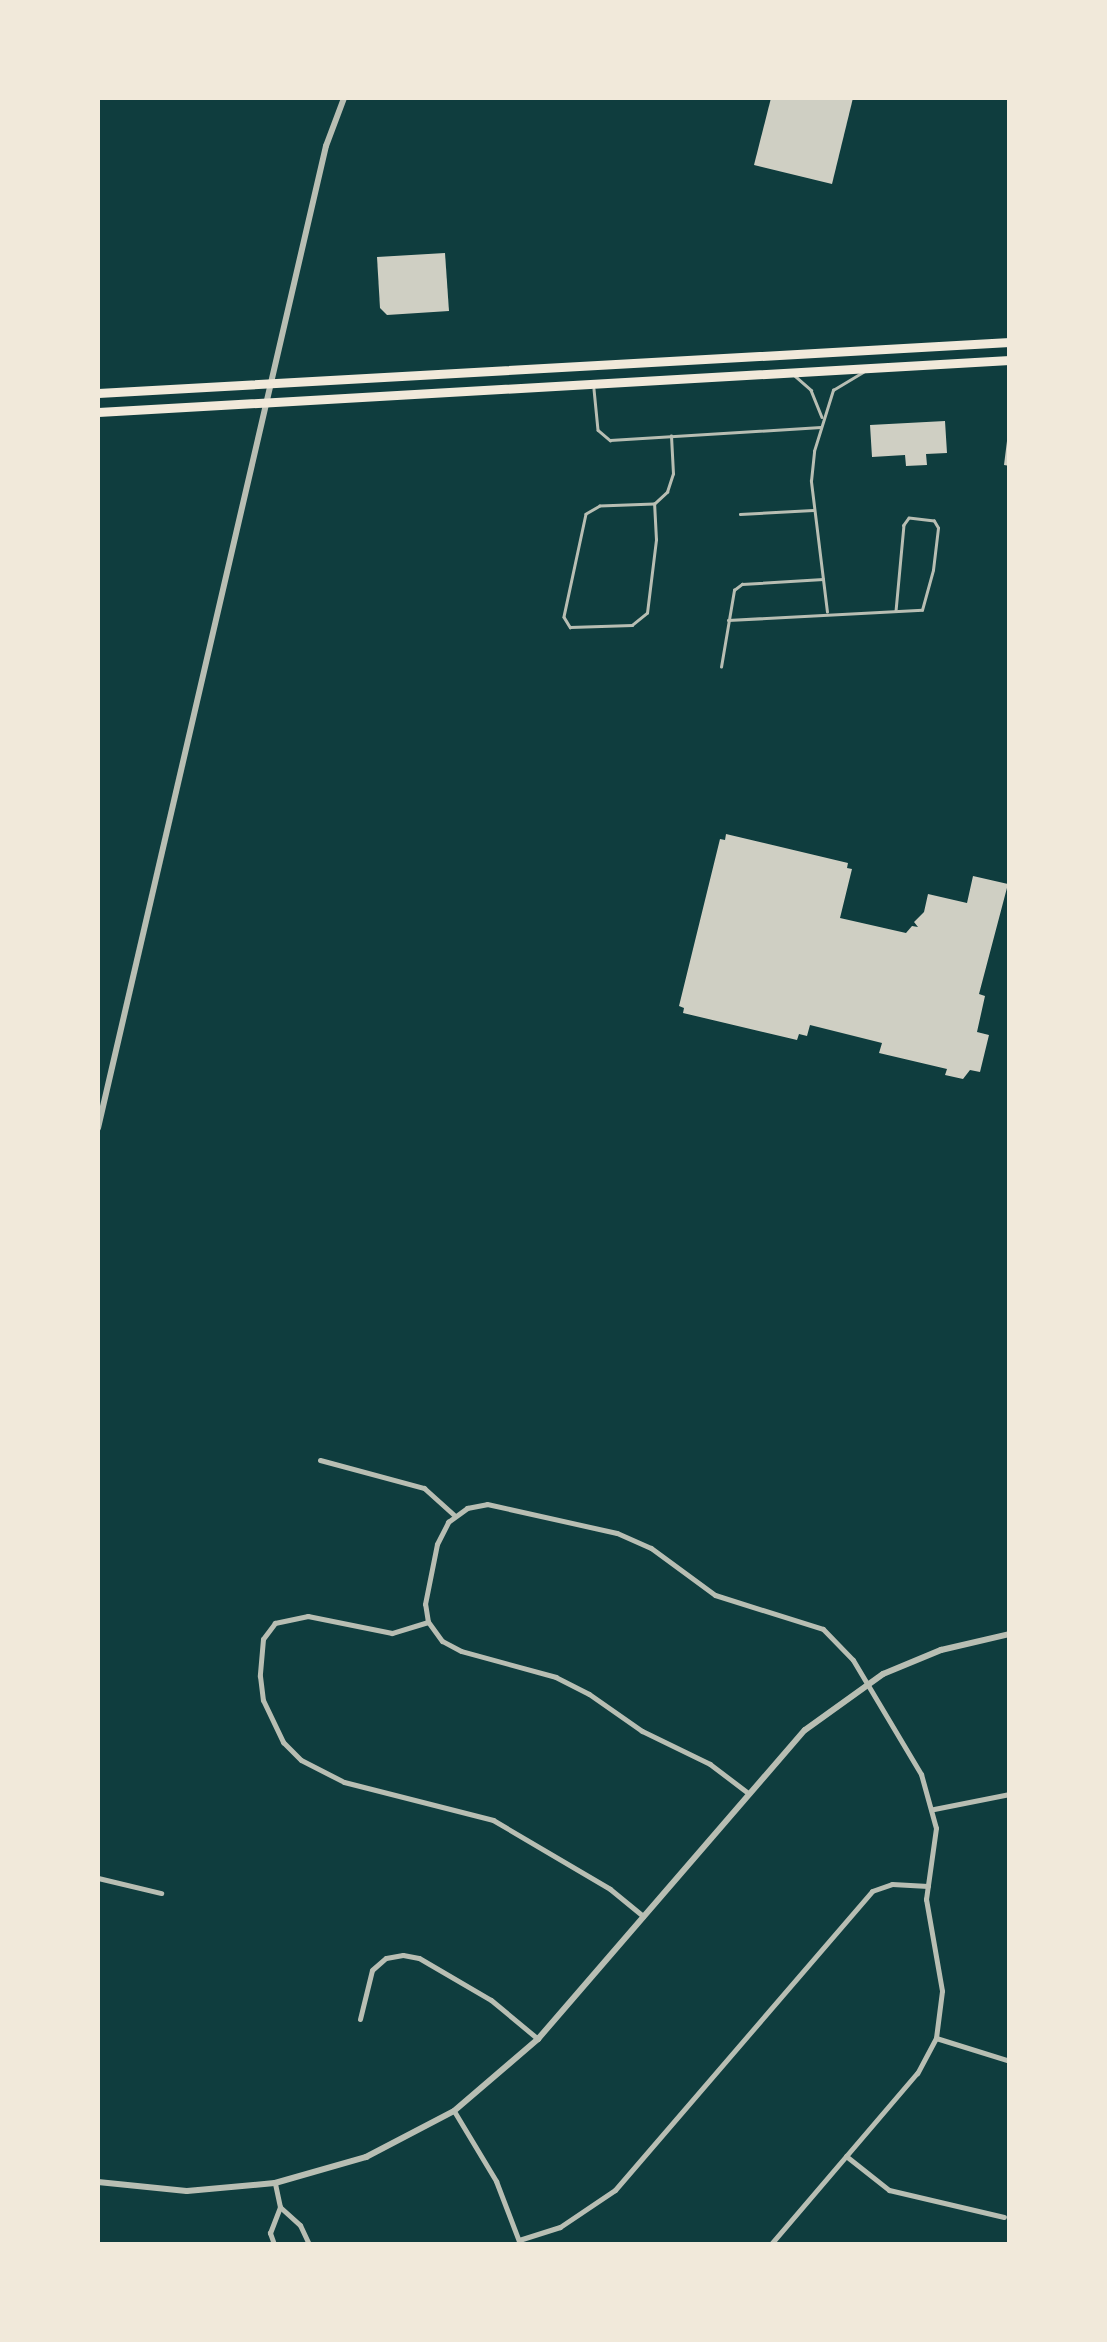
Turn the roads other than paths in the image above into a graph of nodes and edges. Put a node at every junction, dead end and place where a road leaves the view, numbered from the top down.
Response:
1 (344, 98) edge
2 (1010, 342) edge
3 (1010, 360) edge
4 (874, 367) junction
5 (788, 372) junction
6 (272, 384) junction
7 (593, 384) junction
8 (98, 393) edge
9 (267, 402) junction
10 (98, 412) edge
11 (822, 418) junction
12 (821, 427) junction
13 (671, 436) junction
14 (654, 504) junction
15 (814, 510) junction
16 (740, 514) dead end
17 (824, 579) junction
18 (896, 611) junction
19 (827, 614) junction
20 (728, 620) junction
21 (721, 667) dead end
22 (98, 1128) edge
23 (320, 1460) dead end
24 (454, 1516) junction
25 (428, 1622) junction
26 (1010, 1634) edge
27 (867, 1682) junction
28 (748, 1792) junction
29 (1010, 1794) edge
30 (934, 1809) junction
31 (98, 1878) edge
32 (928, 1886) junction
33 (160, 1893) dead end
34 (643, 1916) junction
35 (360, 2019) dead end
36 (936, 2038) junction
37 (538, 2039) junction
38 (1010, 2061) edge
39 (454, 2111) junction
40 (846, 2156) junction
41 (98, 2182) edge
42 (275, 2182) junction
43 (280, 2206) junction
44 (1004, 2217) dead end
45 (519, 2242) edge
46 (274, 2244) edge
47 (309, 2244) edge
48 (771, 2244) edge

1 - 6 street
2 - 6 main road
3 - 4 main road
4 - 5 main road
4 - 11 lane
5 - 7 main road
5 - 11 lane
6 - 8 main road
6 - 9 street
7 - 9 main road
7 - 13 lane
9 - 10 main road
9 - 22 street
11 - 12 lane
12 - 13 lane
12 - 15 lane
13 - 14 lane
14 - 14 lane
15 - 16 lane
15 - 17 lane
17 - 19 lane
17 - 20 lane
18 - 18 lane
18 - 19 lane
19 - 20 lane
20 - 21 lane
23 - 24 street
24 - 25 street
24 - 27 street
25 - 28 street
25 - 34 street
26 - 27 street
27 - 28 street
27 - 30 street
28 - 34 street
29 - 30 street
30 - 32 street
31 - 33 street
32 - 36 street
32 - 45 street
34 - 37 street
35 - 37 street
36 - 38 street
36 - 40 street
37 - 39 street
39 - 42 street
39 - 45 street
40 - 44 street
40 - 48 street
41 - 42 street
42 - 43 street
43 - 46 street
43 - 47 street

